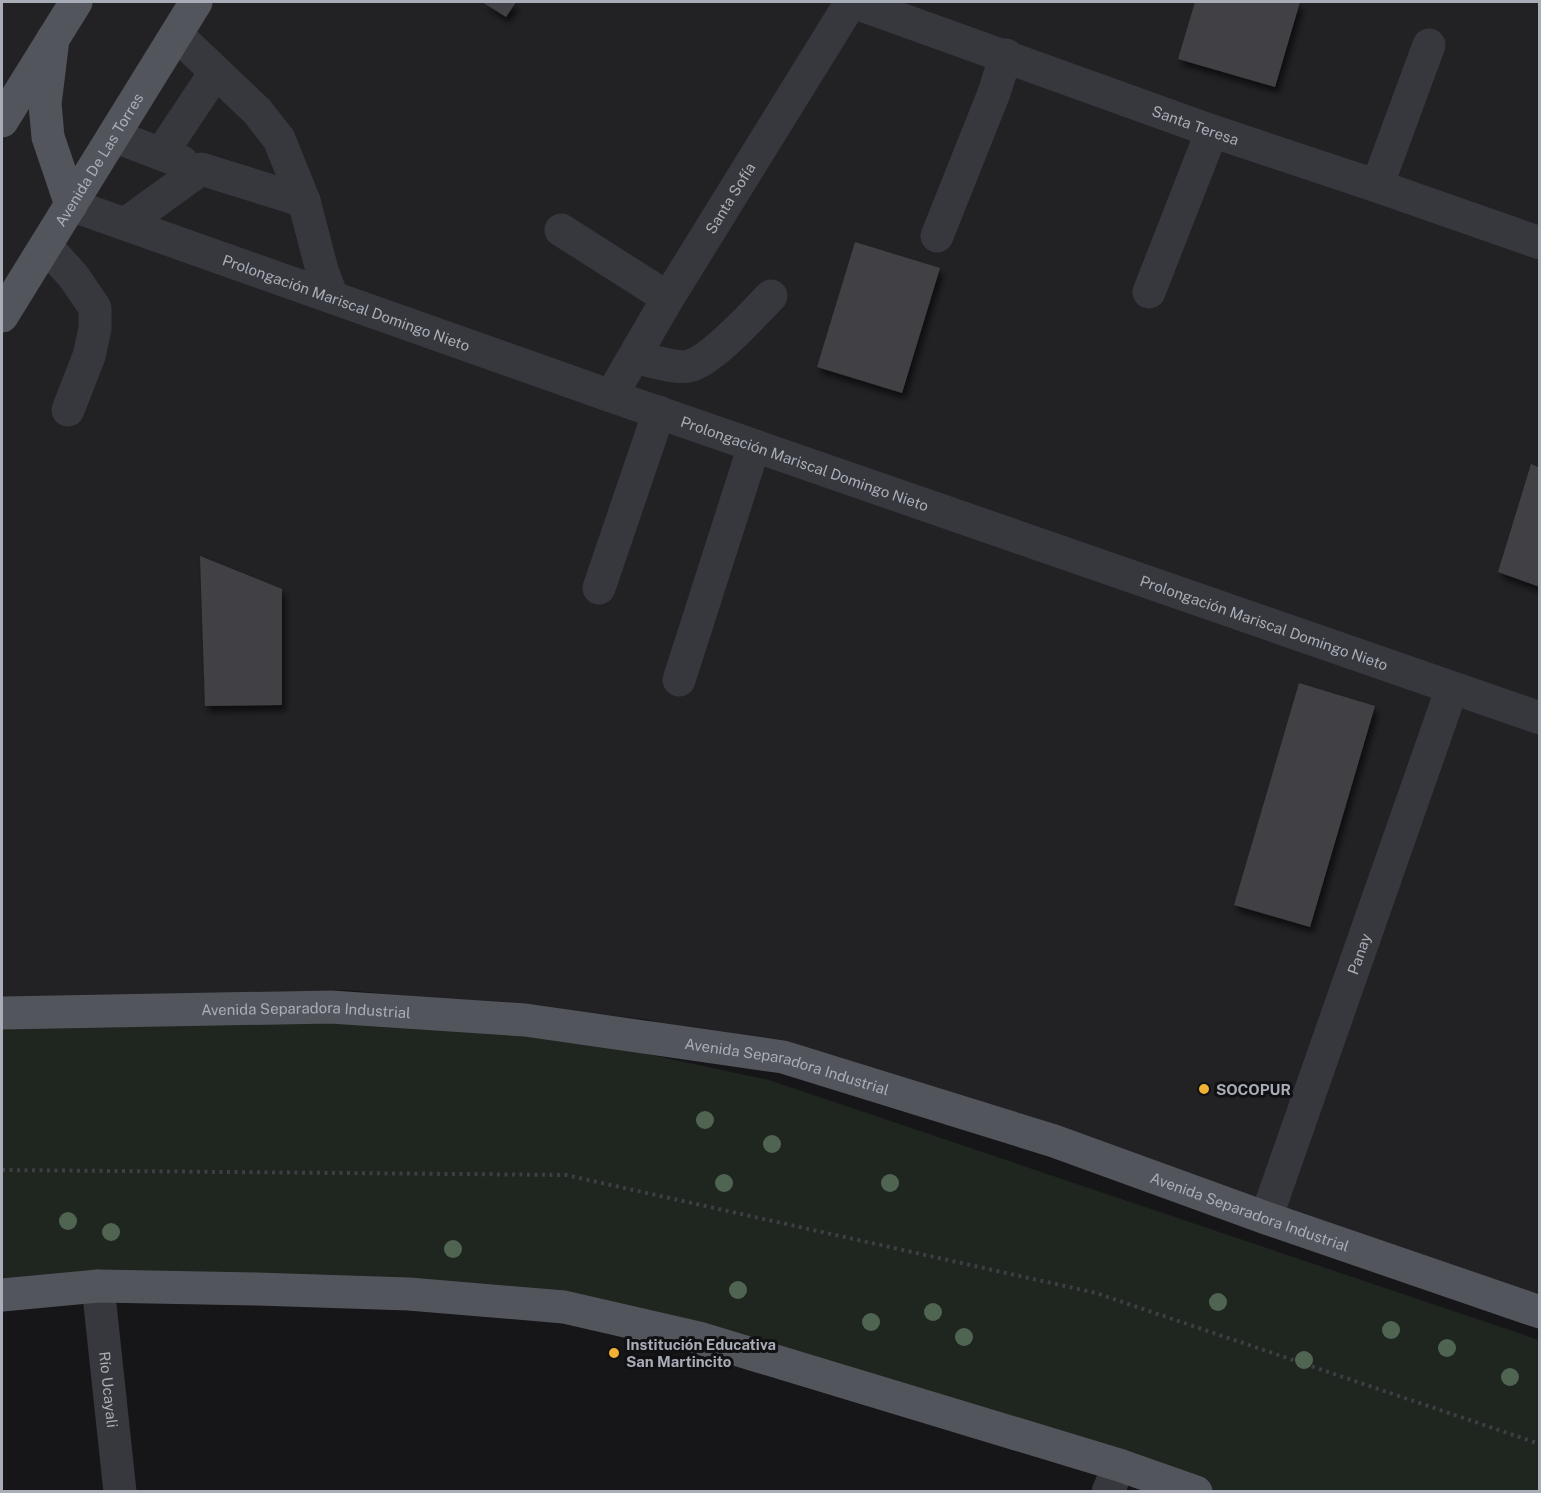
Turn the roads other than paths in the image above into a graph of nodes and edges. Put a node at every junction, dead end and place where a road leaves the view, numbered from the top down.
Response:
1 (76, 2) edge
2 (196, 2) edge
3 (852, 2) edge
4 (176, 34) junction
5 (53, 39) junction
6 (1429, 45) dead end
7 (1006, 56) junction
8 (214, 72) junction
9 (5, 107) edge
10 (1212, 131) junction
11 (114, 136) junction
12 (161, 154) junction
13 (201, 169) junction
14 (1377, 186) junction
15 (304, 201) junction
16 (71, 205) junction
17 (125, 224) junction
18 (561, 230) dead end
19 (937, 237) dead end
20 (1539, 243) edge
21 (46, 246) junction
22 (1149, 292) dead end
23 (771, 296) dead end
24 (332, 297) junction
25 (668, 298) junction
26 (6, 300) edge
27 (634, 357) junction
28 (611, 396) junction
29 (68, 410) dead end
30 (659, 412) junction
31 (754, 446) junction
32 (598, 588) dead end
33 (679, 680) dead end
34 (1452, 687) junction
35 (1539, 718) edge
36 (2, 1013) edge
37 (1266, 1218) junction
38 (98, 1286) junction
39 (2, 1295) edge
40 (1539, 1312) edge
41 (1113, 1478) edge
42 (120, 1491) edge
43 (1196, 1491) edge

1 - 5 main road
2 - 4 main road, Avenida De Las Torres
3 - 7 street, Santa Teresa
3 - 25 street, Santa Sofía
4 - 8 street
4 - 11 main road, Avenida De Las Torres
5 - 9 main road
5 - 16 main road
6 - 14 street
7 - 10 street, Santa Teresa
7 - 19 street
8 - 12 street
8 - 15 street
10 - 14 street, Santa Teresa
10 - 22 street
11 - 12 street
11 - 16 main road, Avenida De Las Torres
12 - 13 street
13 - 15 street
13 - 17 street
14 - 20 street, Santa Teresa
15 - 24 street
16 - 17 street, Prolongación Mariscal Domingo Nieto
16 - 21 main road, Avenida De Las Torres
17 - 24 street, Prolongación Mariscal Domingo Nieto
18 - 25 street
21 - 26 main road, Avenida De Las Torres
21 - 29 street
23 - 27 street
24 - 28 street, Prolongación Mariscal Domingo Nieto
25 - 27 street, Santa Sofía
27 - 28 street, Santa Sofía
28 - 30 street, Prolongación Mariscal Domingo Nieto
30 - 31 street, Prolongación Mariscal Domingo Nieto
30 - 32 street
31 - 33 street
31 - 34 street, Prolongación Mariscal Domingo Nieto
34 - 35 street, Prolongación Mariscal Domingo Nieto
34 - 37 street, Panay
36 - 37 main road, Avenida Separadora Industrial
37 - 40 main road, Avenida Separadora Industrial
38 - 39 main road
38 - 41 main road
38 - 42 street, Río Ucayali
41 - 43 main road

